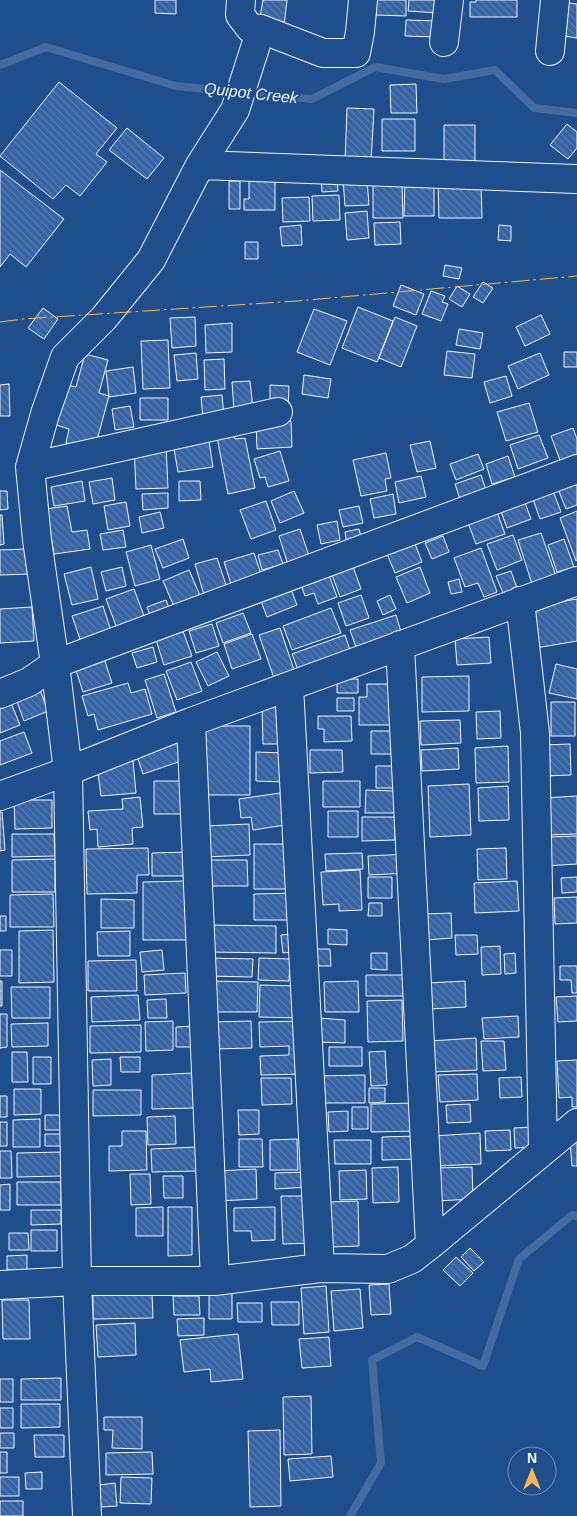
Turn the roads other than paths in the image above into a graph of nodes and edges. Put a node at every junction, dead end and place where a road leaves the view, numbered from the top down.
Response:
1 (241, 0) edge
2 (363, 0) edge
3 (449, 0) edge
4 (555, 0) edge
5 (261, 29) junction
6 (444, 42) dead end
7 (550, 51) dead end
8 (200, 165) junction
9 (577, 179) edge
10 (278, 412) dead end
11 (30, 466) junction
12 (577, 470) edge
13 (577, 581) edge
14 (520, 602) junction
15 (400, 645) junction
16 (55, 664) junction
17 (289, 686) junction
18 (0, 694) edge
19 (191, 722) junction
20 (68, 771) junction
21 (0, 796) edge
22 (577, 1123) edge
23 (542, 1150) junction
24 (430, 1245) junction
25 (320, 1268) junction
26 (77, 1281) junction
27 (215, 1281) junction
28 (0, 1285) edge
29 (87, 1516) edge

1 - 5 street
2 - 5 street
3 - 6 street
4 - 7 street
5 - 8 street
8 - 9 street
8 - 11 street
10 - 11 street
11 - 16 street
12 - 16 street
13 - 14 street
14 - 15 street
14 - 23 street
15 - 17 street
15 - 24 street
16 - 18 street
16 - 20 street
17 - 19 street
17 - 25 street
19 - 20 street
19 - 27 street
20 - 21 street
20 - 26 street
22 - 23 street
23 - 24 street
24 - 25 street
25 - 27 street
26 - 27 street
26 - 28 street
26 - 29 street

